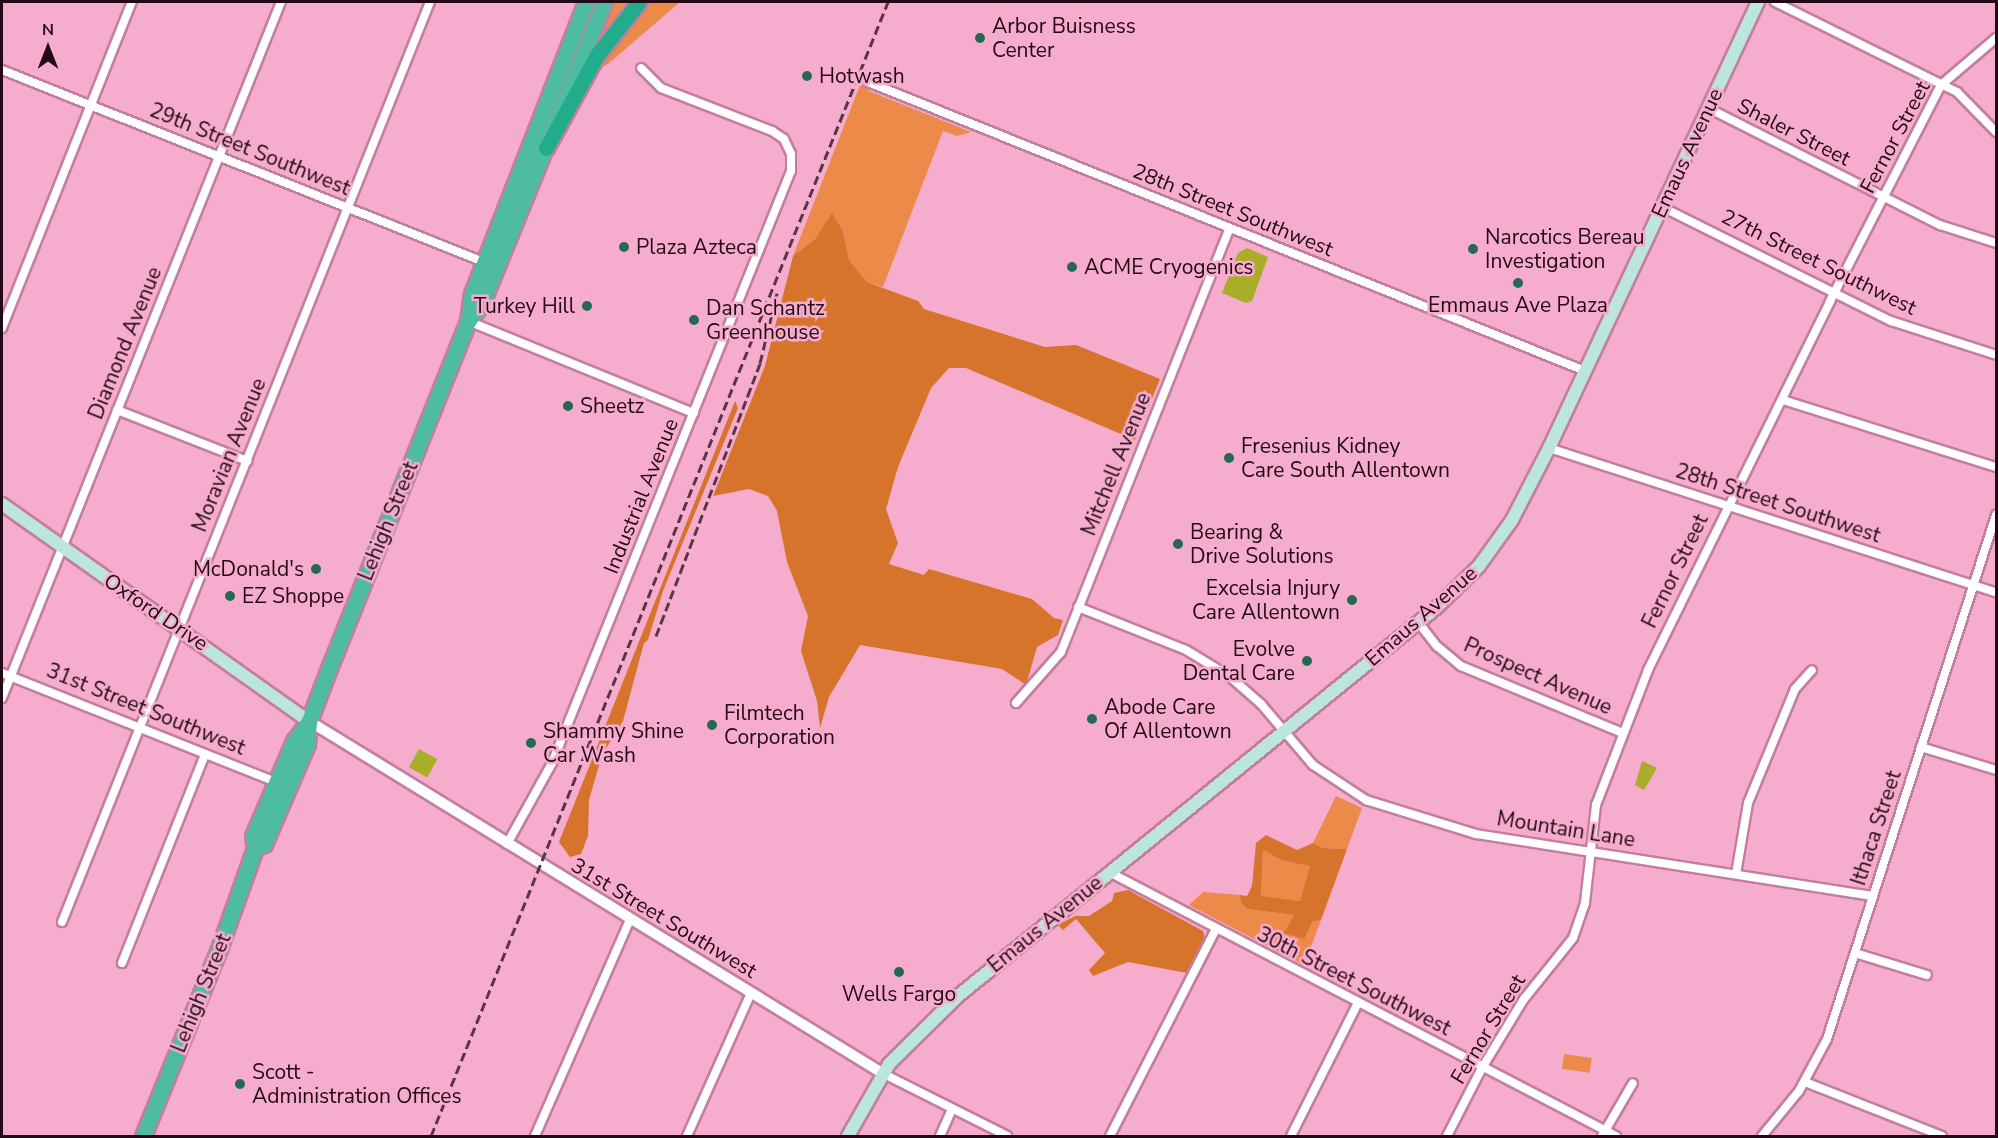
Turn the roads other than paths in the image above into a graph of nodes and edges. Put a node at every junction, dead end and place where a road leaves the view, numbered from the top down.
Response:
1 (132, 2) edge
2 (281, 2) edge
3 (430, 2) edge
4 (586, 2) edge
5 (604, 2) edge
6 (639, 2) edge
7 (1758, 2) edge
8 (1775, 2) edge
9 (1992, 40) edge
10 (641, 68) dead end
11 (2, 70) edge
12 (868, 81) dead end
13 (1941, 85) junction
14 (90, 105) junction
15 (1708, 108) junction
16 (1996, 132) edge
17 (546, 148) junction
18 (219, 156) junction
19 (1882, 198) junction
20 (1662, 207) junction
21 (348, 208) junction
22 (1230, 228) junction
23 (1996, 243) edge
24 (484, 262) junction
25 (1834, 292) junction
26 (468, 321) junction
27 (2, 328) edge
28 (1996, 355) edge
29 (1585, 371) junction
30 (1783, 400) junction
31 (117, 410) junction
32 (694, 413) junction
33 (1549, 448) junction
34 (247, 461) junction
35 (1996, 467) edge
36 (2, 504) edge
37 (1728, 505) junction
38 (1996, 515) edge
39 (62, 547) junction
40 (1974, 585) junction
41 (1996, 592) edge
42 (1078, 607) junction
43 (1418, 622) junction
44 (180, 628) junction
45 (1812, 670) dead end
46 (6, 675) edge
47 (2, 698) edge
48 (1016, 703) dead end
49 (309, 721) junction
50 (140, 728) junction
51 (1283, 730) junction
52 (1623, 733) junction
53 (1921, 747) junction
54 (205, 754) junction
55 (1996, 770) edge
56 (276, 782) junction
57 (507, 844) junction
58 (255, 848) junction
59 (1589, 850) junction
60 (1109, 872) junction
61 (1736, 874) junction
62 (1873, 896) junction
63 (630, 920) junction
64 (62, 922) dead end
65 (1215, 929) junction
66 (1855, 953) junction
67 (122, 963) dead end
68 (1927, 975) dead end
69 (751, 993) junction
70 (1358, 1004) junction
71 (1482, 1068) junction
72 (882, 1073) junction
73 (1805, 1082) junction
74 (1633, 1083) dead end
75 (952, 1109) junction
76 (1604, 1134) edge
77 (143, 1137) edge
78 (535, 1137) edge
79 (687, 1137) edge
80 (848, 1137) edge
81 (940, 1137) edge
82 (1007, 1137) edge
83 (1110, 1137) edge
84 (1291, 1137) edge
85 (1447, 1137) edge
86 (1616, 1137) edge
87 (1762, 1137) edge
88 (1942, 1137) edge

1 - 14 street
2 - 18 street, Diamond Avenue
3 - 21 street, Moravian Avenue
4 - 24 highway, Lehigh Street
5 - 17 highway, Lehigh Street
6 - 17 highway
7 - 15 main road, Emaus Avenue
8 - 13 street
9 - 13 street, Fernor Street
10 - 32 street, Industrial Avenue
11 - 14 street, 29th Street Southwest
12 - 22 street, 28th Street Southwest
13 - 16 street
13 - 19 street, Fernor Street
14 - 18 street, 29th Street Southwest
14 - 27 street
15 - 19 street, Shaler Street
15 - 20 main road, Emaus Avenue
17 - 26 highway, Lehigh Street
18 - 21 street, 29th Street Southwest
18 - 31 street, Diamond Avenue
19 - 23 street, Shaler Street
19 - 25 street, Fernor Street
20 - 25 street, 27th Street Southwest
20 - 29 main road, Emaus Avenue
21 - 24 street, 29th Street Southwest
21 - 34 street, Moravian Avenue
22 - 29 street, 28th Street Southwest
22 - 42 street, Mitchell Avenue
24 - 26 highway, Lehigh Street
25 - 28 street, 27th Street Southwest
25 - 30 street, Fernor Street
26 - 32 street
26 - 49 highway, Lehigh Street
29 - 33 main road, Emaus Avenue
30 - 35 street
30 - 37 street, Fernor Street
31 - 34 street
31 - 39 street, Diamond Avenue
32 - 57 street, Industrial Avenue
33 - 37 street, 28th Street Southwest
33 - 43 main road, Emaus Avenue
34 - 44 street, Moravian Avenue
36 - 39 main road, Oxford Drive
37 - 40 street, 28th Street Southwest
37 - 52 street, Fernor Street
38 - 40 street, Ithaca Street
39 - 44 main road, Oxford Drive
39 - 46 street, Diamond Avenue
40 - 41 street, 28th Street Southwest
40 - 53 street, Ithaca Street
42 - 48 street, Mitchell Avenue
42 - 51 street
43 - 51 main road, Emaus Avenue
43 - 52 street, Prospect Avenue
44 - 49 main road, Oxford Drive
44 - 50 street, Moravian Avenue
45 - 61 street
46 - 47 street, Diamond Avenue
46 - 50 street, 31st Street Southwest
49 - 56 highway, Lehigh Street
49 - 57 street, 31st Street Southwest
49 - 58 highway, Lehigh Street
50 - 54 street, 31st Street Southwest
50 - 64 street, Moravian Avenue
51 - 59 street, Mountain Lane
51 - 60 main road, Emaus Avenue
52 - 59 street, Fernor Street
53 - 55 street
53 - 62 street, Ithaca Street
54 - 56 street, 31st Street Southwest
54 - 67 street
56 - 58 highway, Lehigh Street
57 - 63 street, 31st Street Southwest
58 - 77 highway, Lehigh Street
59 - 61 street, Mountain Lane
59 - 71 street, Fernor Street
60 - 65 street, 30th Street Southwest
60 - 72 main road, Emaus Avenue
61 - 62 street, Mountain Lane
62 - 66 street, Ithaca Street
63 - 69 street, 31st Street Southwest
63 - 78 street
65 - 70 street, 30th Street Southwest
65 - 83 street
66 - 68 street
66 - 73 street, Ithaca Street
69 - 72 street, 31st Street Southwest
69 - 79 street
70 - 71 street, 30th Street Southwest
70 - 84 street
71 - 76 street, 30th Street Southwest
71 - 85 street, Fernor Street
72 - 75 street, 31st Street Southwest
72 - 80 main road, Emaus Avenue
73 - 87 street, Ithaca Street
73 - 88 street
74 - 76 street
75 - 81 street
75 - 82 street, 31st Street Southwest
76 - 86 street, 30th Street Southwest

